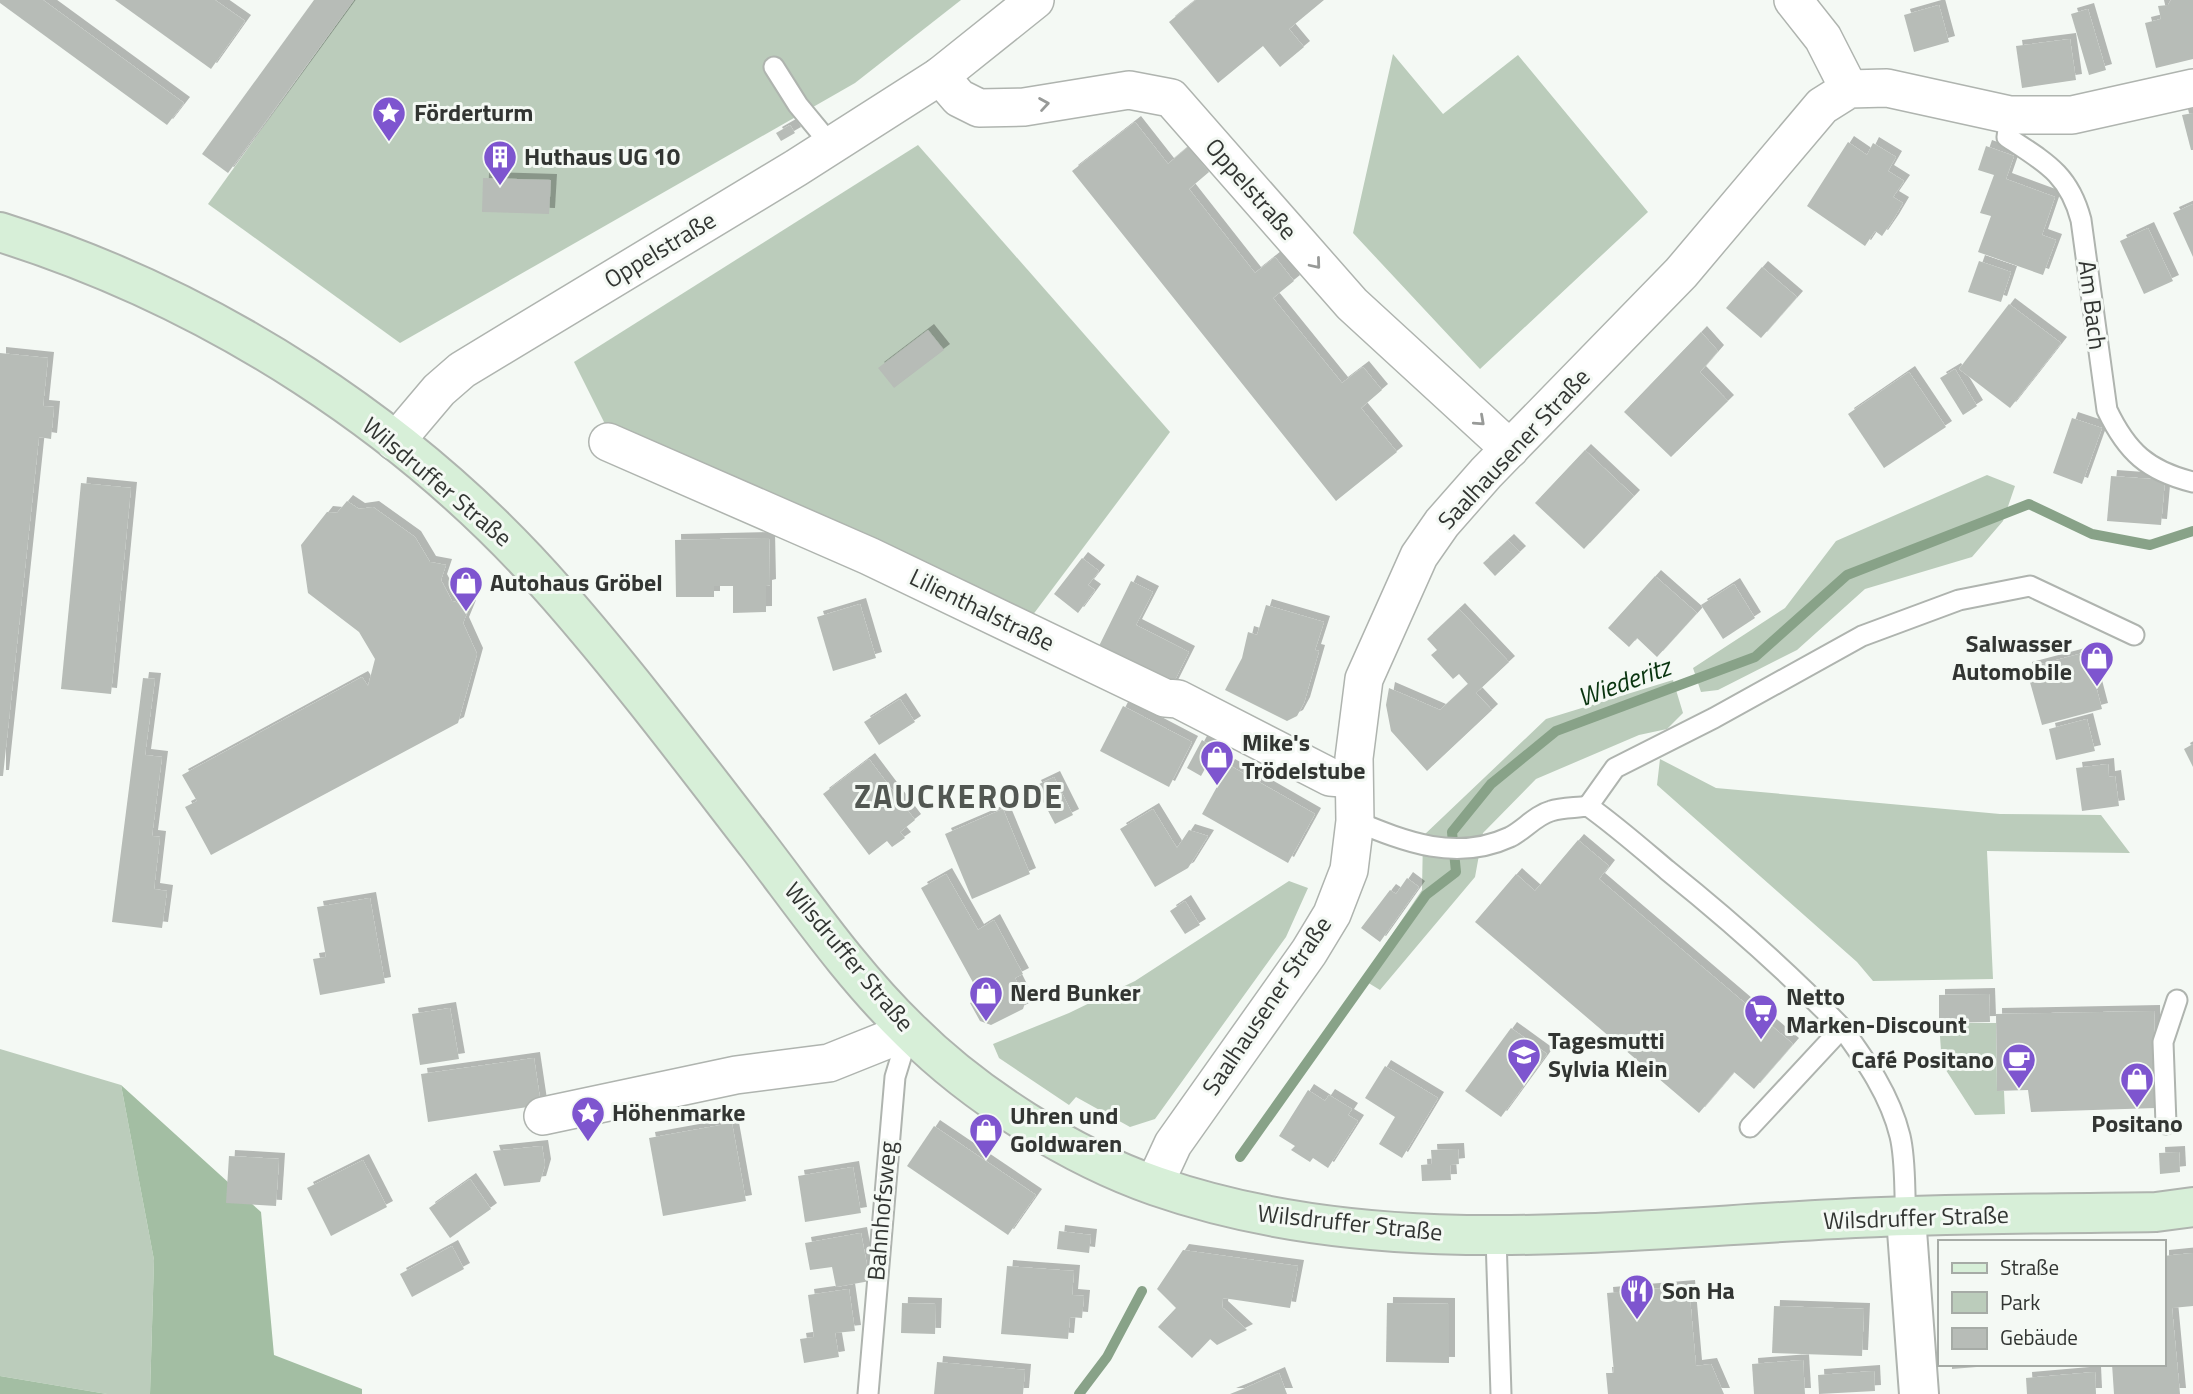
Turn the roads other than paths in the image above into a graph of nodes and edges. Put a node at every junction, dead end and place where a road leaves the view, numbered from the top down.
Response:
1 (1035, 0) edge
2 (1793, 0) edge
3 (775, 67) dead end
4 (940, 76) junction
5 (2193, 88) edge
6 (1849, 89) junction
7 (2010, 115) junction
8 (831, 145) junction
9 (0, 232) edge
10 (395, 442) junction
11 (608, 442) dead end
12 (1510, 449) junction
13 (2193, 482) edge
14 (2134, 635) dead end
15 (1353, 779) junction
16 (1588, 806) junction
17 (1355, 821) junction
18 (2177, 1000) dead end
19 (1842, 1028) junction
20 (909, 1031) junction
21 (543, 1116) dead end
22 (2166, 1124) dead end
23 (1750, 1127) dead end
24 (1154, 1185) junction
25 (2193, 1208) edge
26 (1906, 1217) junction
27 (1496, 1237) junction
28 (868, 1394) edge
29 (1501, 1394) edge
30 (1919, 1394) edge

1 - 4 street, Oppelstraße
2 - 6 street
3 - 8 lane
4 - 8 street, Oppelstraße
4 -> 12 street, Oppelstraße
5 - 7 street
6 - 7 street
6 - 12 street, Saalhausener Straße
7 - 13 lane, Am Bach
8 - 10 street, Oppelstraße
9 - 10 main road, Wilsdruffer Straße
10 - 20 main road, Wilsdruffer Straße
11 - 15 street, Lilienthalstraße
12 - 15 street, Saalhausener Straße
14 - 16 lane
15 - 17 street, Saalhausener Straße
16 - 17 lane
16 - 19 lane
17 - 24 street, Saalhausener Straße
18 - 22 lane
19 - 23 lane
19 - 26 lane
20 - 21 street
20 - 24 main road, Wilsdruffer Straße
20 - 28 lane, Bahnhofsweg
24 - 27 main road, Wilsdruffer Straße
25 - 26 main road, Wilsdruffer Straße
26 - 27 main road, Wilsdruffer Straße
26 - 30 street
27 - 29 lane

